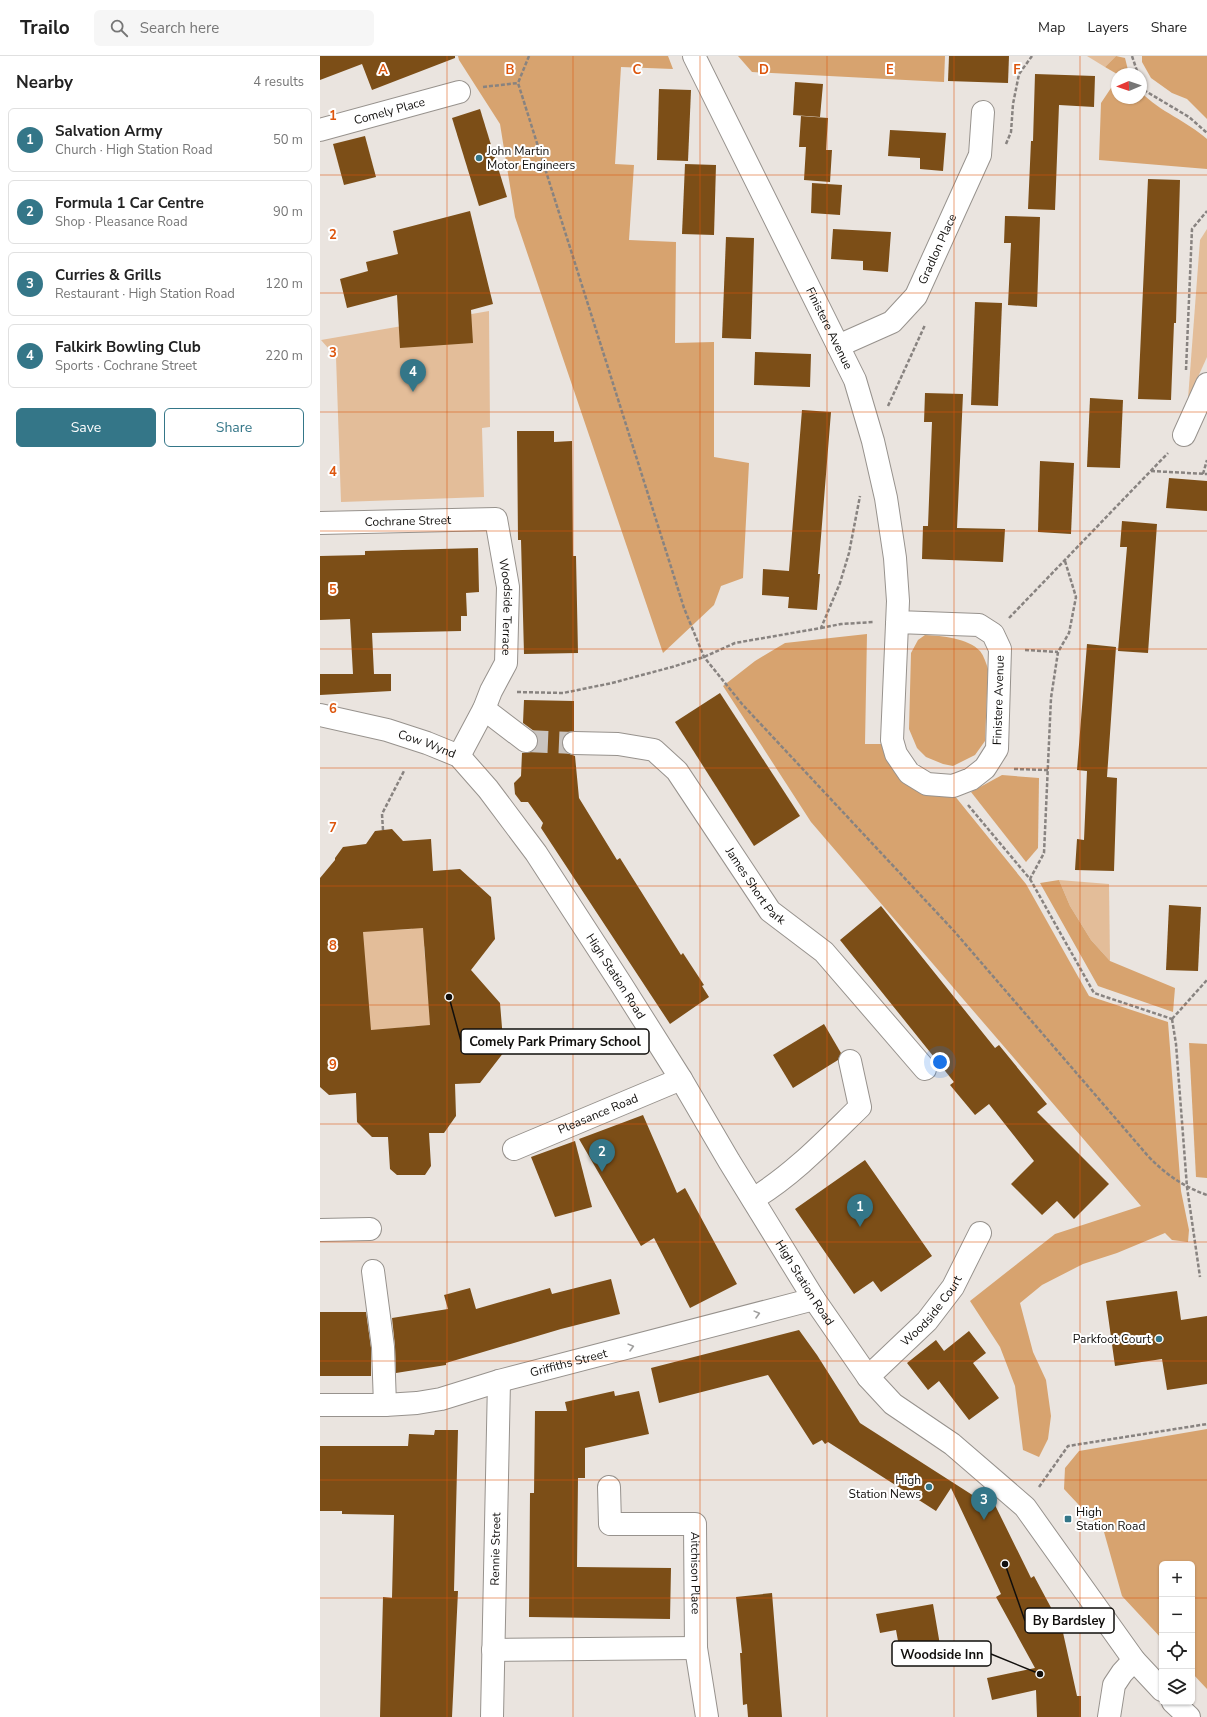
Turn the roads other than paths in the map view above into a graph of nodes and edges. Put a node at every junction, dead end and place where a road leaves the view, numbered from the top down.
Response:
1 (694, 56) edge
2 (458, 92) road end
3 (983, 112) dead end
4 (320, 130) edge
5 (838, 346) junction
6 (1207, 384) edge
7 (1184, 435) road end
8 (496, 519) joint
9 (320, 523) edge
10 (897, 622) junction
11 (488, 700) junction
12 (320, 715) edge
13 (526, 741) tunnel mouth
14 (574, 743) tunnel mouth
15 (459, 756) junction
16 (536, 854) joint
17 (850, 1061) dead end
18 (925, 1069) dead end
19 (681, 1079) junction
20 (514, 1149) dead end
21 (753, 1199) junction
22 (370, 1229) dead end
23 (320, 1230) edge
24 (980, 1233) dead end
25 (373, 1271) dead end
26 (814, 1299) junction
27 (868, 1377) junction
28 (499, 1381) junction
29 (385, 1405) junction
30 (320, 1406) edge
31 (609, 1487) dead end
32 (696, 1648) junction
33 (493, 1650) junction
34 (1134, 1660) junction
35 (1159, 1687) edge
36 (1176, 1705) edge
37 (492, 1717) edge
38 (706, 1717) edge
39 (1108, 1717) edge
40 (1189, 1717) edge

1 - 5 street, Finistere Avenue
2 - 4 street, Comely Place
3 - 5 street, Gradlon Place
5 - 10 street, Finistere Avenue
6 - 7 street
8 - 9 street, Cochrane Street
8 - 11 street, Woodside Terrace
10 - 10 street, Finistere Avenue
11 - 13 street
11 - 15 street, Woodside Terrace
12 - 15 street, Cow Wynd
14 - 18 street, James Short Park
15 - 16 street, Cow Wynd
16 - 19 street, High Station Road
17 - 21 street
19 - 20 street, Pleasance Road
19 - 21 street, High Station Road
21 - 26 street, High Station Road
22 - 23 street
24 - 27 street, Woodside Court
25 - 29 street
26 - 27 street, High Station Road
28 -> 26 street, Griffiths Street
27 - 34 street, High Station Road
28 - 29 street, Griffiths Street
28 - 33 street, Rennie Street
29 - 30 street, Griffiths Street
31 - 32 street, Aitchison Place
32 - 33 street
32 - 38 street, Aitchison Place
33 - 37 street, Rennie Street
34 - 35 street, High Station Road
34 - 39 street
36 - 40 street

